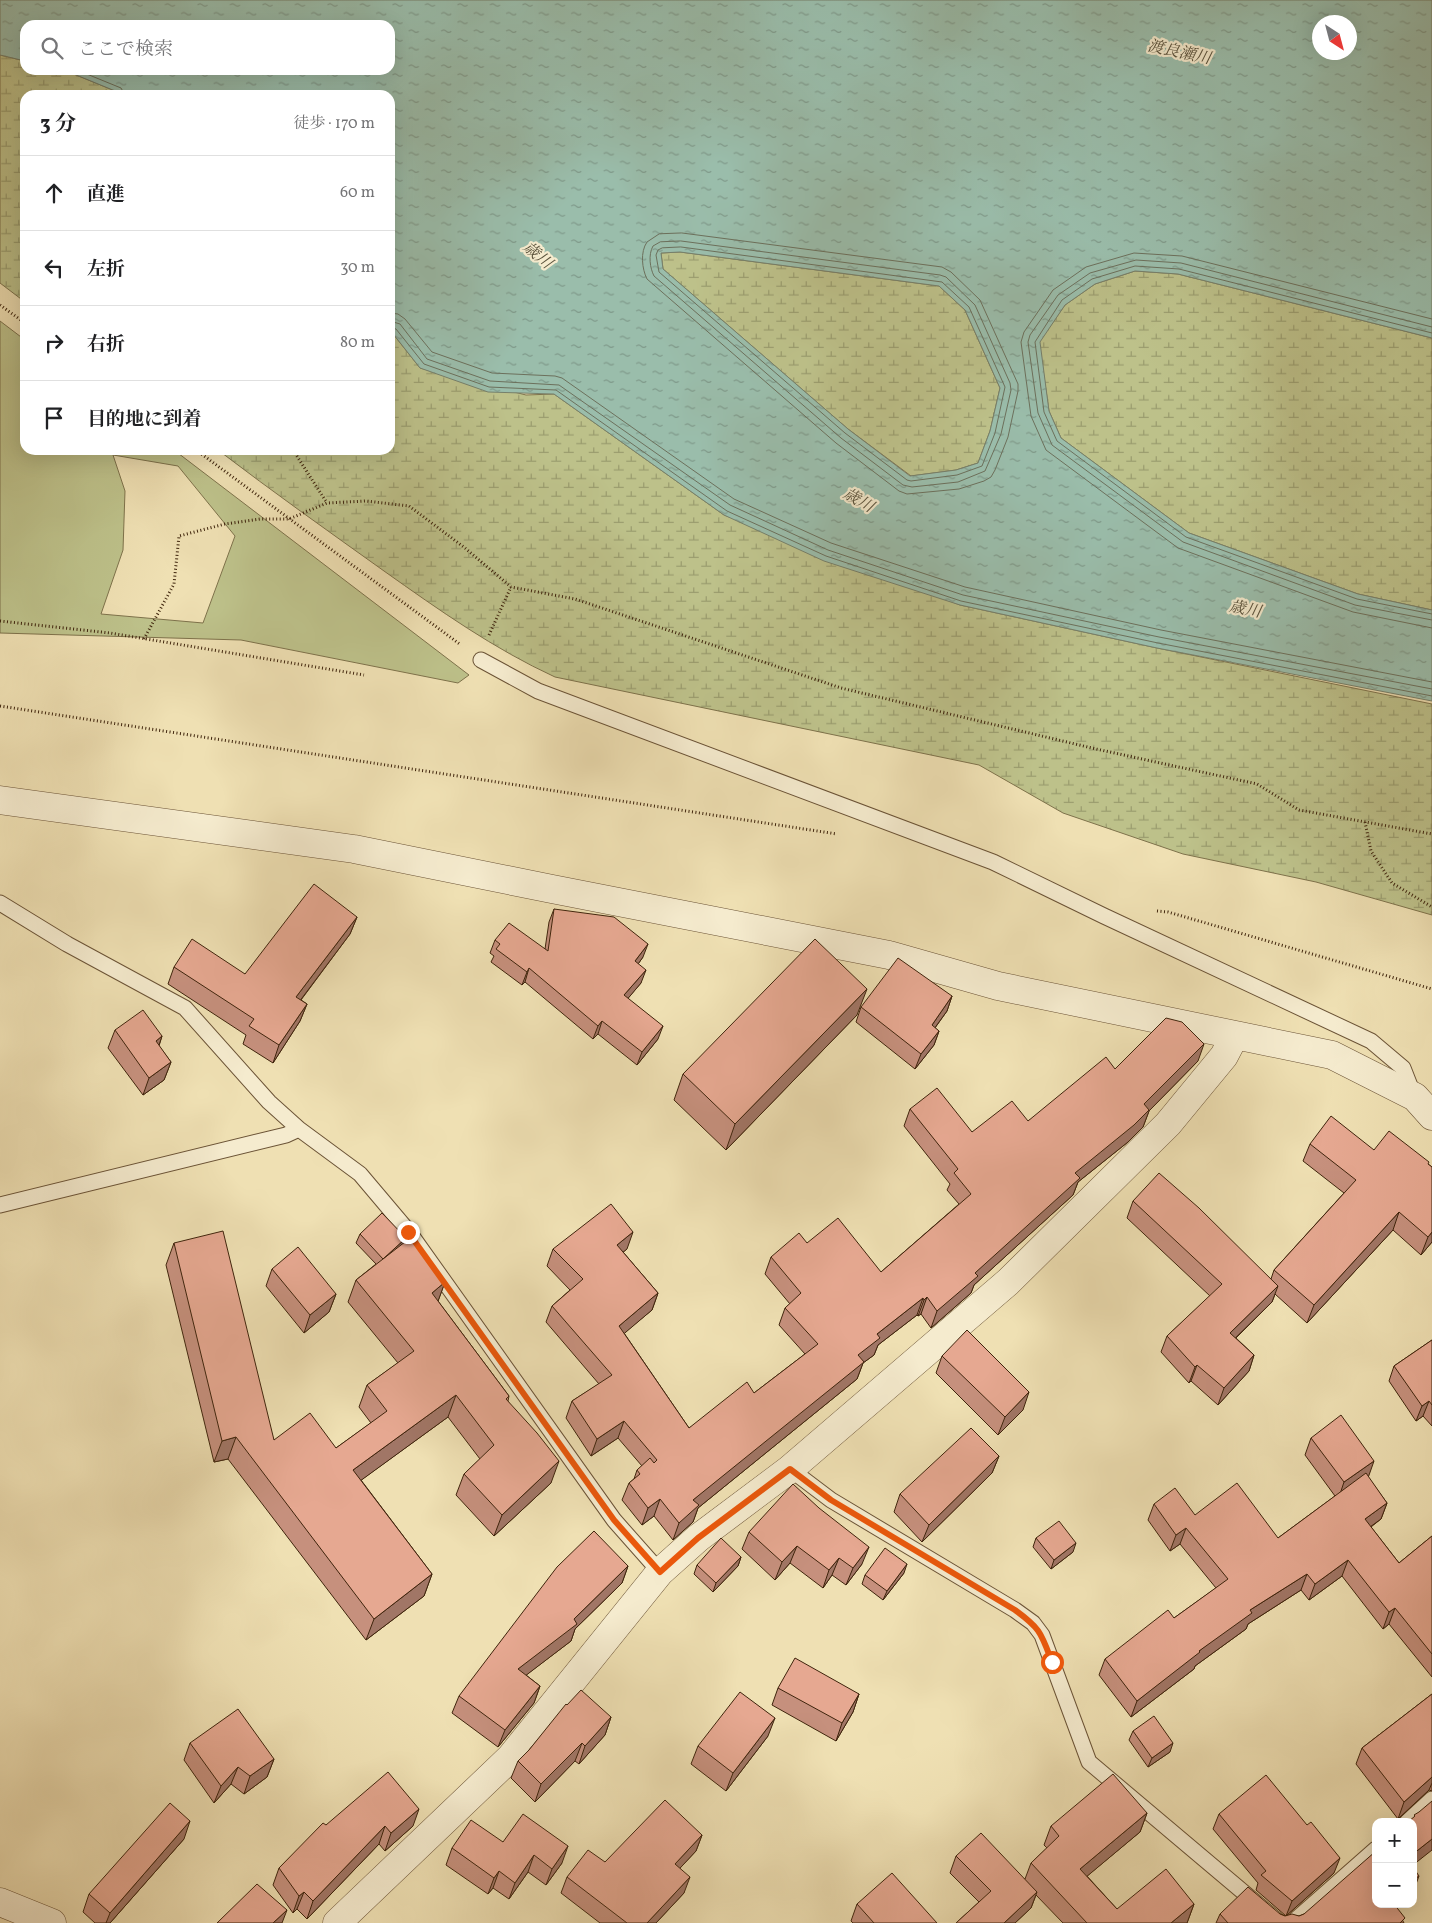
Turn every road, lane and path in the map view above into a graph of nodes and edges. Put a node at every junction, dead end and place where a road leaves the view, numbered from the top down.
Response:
1 (0, 304) edge
2 (20, 319) edge
3 (203, 455) edge
4 (296, 455) edge
5 (327, 503) junction
6 (289, 519) junction
7 (511, 587) junction
8 (0, 621) edge
9 (144, 639) junction
10 (481, 660) junction
11 (364, 675) dead end
12 (0, 706) edge
13 (0, 800) edge
14 (1365, 822) junction
15 (838, 834) dead end
16 (1432, 834) edge
17 (0, 903) edge
18 (1432, 908) edge
19 (1149, 910) dead end
20 (1432, 989) edge
21 (1235, 1035) junction
22 (1423, 1106) edge
23 (300, 1128) junction
24 (0, 1205) edge
25 (790, 1469) junction
26 (660, 1572) junction
27 (1432, 1800) edge
28 (1412, 1818) edge
29 (1372, 1853) edge
30 (0, 1902) edge
31 (52, 1923) edge
32 (338, 1923) edge
33 (1280, 1923) edge
34 (1292, 1923) edge

1 - 2 path
3 - 6 path
4 - 5 path
5 - 6 path
5 - 7 path
6 - 9 path
6 - 10 path
7 - 10 path
7 - 14 path
8 - 9 path
9 - 11 path
10 - 22 lane
12 - 15 path
13 - 21 street
14 - 16 path
14 - 18 path
17 - 23 lane
19 - 20 path
21 - 22 street
21 - 25 street
23 - 24 lane
23 - 26 lane
25 - 26 street
25 - 33 lane
26 - 32 street
27 - 28 lane
29 - 34 lane
30 - 31 street

